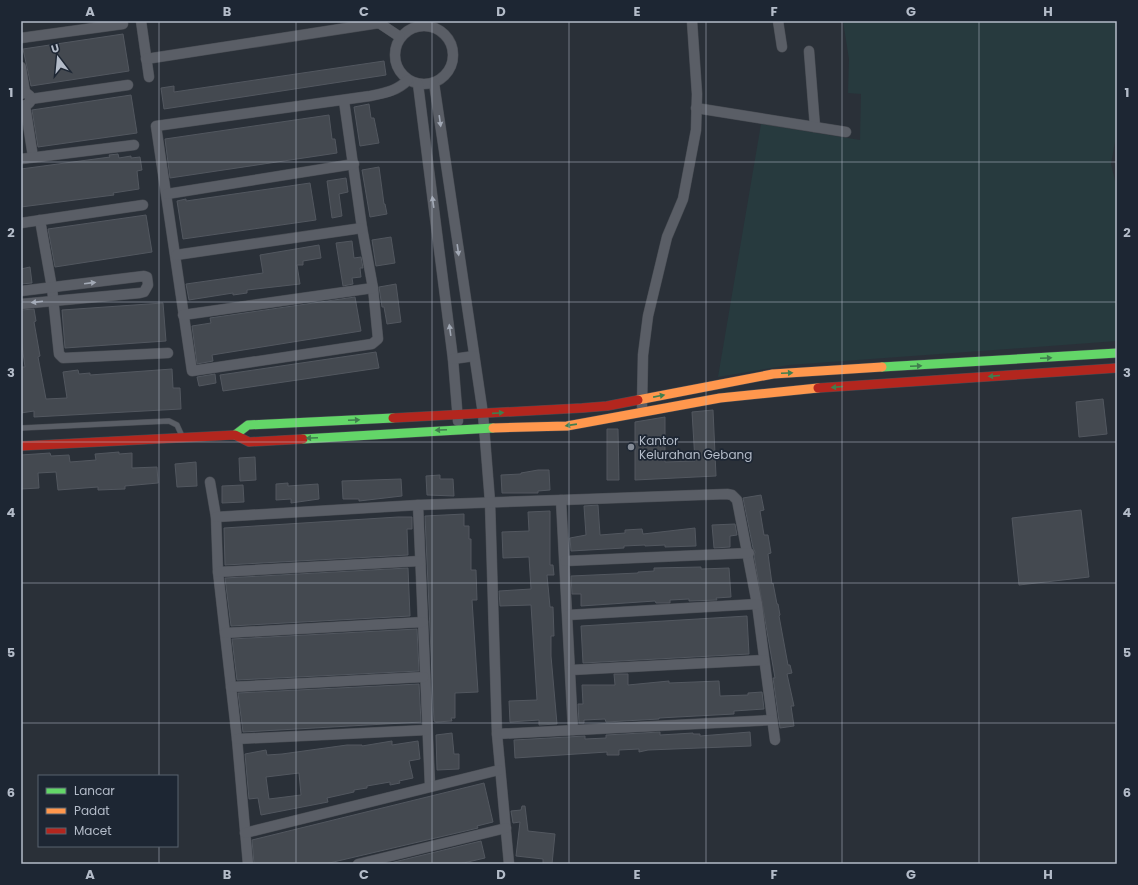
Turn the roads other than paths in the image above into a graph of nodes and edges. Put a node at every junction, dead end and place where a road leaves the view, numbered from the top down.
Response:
1 (141, 21) edge
2 (692, 21) edge
3 (778, 21) edge
4 (379, 22) edge
5 (123, 24) dead end
6 (400, 37) junction
7 (21, 38) edge
8 (782, 47) dead end
9 (809, 51) dead end
10 (146, 59) junction
11 (21, 67) edge
12 (149, 77) dead end
13 (413, 82) junction
14 (434, 83) junction
15 (128, 85) dead end
16 (24, 100) edge
17 (344, 101) junction
18 (696, 108) junction
19 (815, 127) junction
20 (846, 132) dead end
21 (134, 145) dead end
22 (34, 157) junction
23 (21, 160) edge
24 (354, 164) junction
25 (167, 194) junction
26 (143, 205) dead end
27 (40, 220) junction
28 (21, 222) edge
29 (362, 228) junction
30 (176, 255) junction
31 (52, 288) junction
32 (373, 288) junction
33 (21, 292) edge
34 (53, 300) junction
35 (21, 304) edge
36 (183, 315) junction
37 (168, 353) dead end
38 (1117, 353) edge
39 (474, 356) junction
40 (453, 359) junction
41 (1026, 359) junction
42 (1117, 368) edge
43 (853, 369) junction
44 (1026, 374) junction
45 (854, 385) junction
46 (642, 399) junction
47 (642, 411) junction
48 (483, 414) junction
49 (458, 415) junction
50 (21, 428) edge
51 (458, 429) junction
52 (484, 430) junction
53 (235, 435) junction
54 (182, 437) junction
55 (21, 446) edge
56 (210, 482) dead end
57 (561, 500) junction
58 (490, 502) junction
59 (418, 505) junction
60 (216, 517) junction
61 (748, 553) junction
62 (420, 560) junction
63 (565, 561) junction
64 (218, 572) junction
65 (757, 604) junction
66 (568, 614) junction
67 (423, 622) junction
68 (225, 633) junction
69 (764, 660) junction
70 (571, 670) junction
71 (424, 677) junction
72 (231, 687) junction
73 (772, 720) junction
74 (427, 730) junction
75 (574, 730) junction
76 (497, 734) junction
77 (237, 739) junction
78 (775, 740) dead end
79 (499, 770) junction
80 (430, 786) junction
81 (506, 828) junction
82 (245, 833) junction
83 (248, 864) edge
84 (358, 864) edge
85 (508, 864) edge

1 - 10 street
2 - 18 street
3 - 8 street
4 - 6 street
4 - 10 street
5 - 7 street
6 - 13 street
6 - 14 street
9 - 19 street
10 - 12 street
11 - 16 street
13 - 14 street
13 - 17 street
40 -> 13 street
14 -> 39 street
15 - 16 street
16 - 22 street
17 - 24 street
17 - 25 street
18 - 19 street
18 - 46 street
19 - 20 street
21 - 22 street
22 - 23 street
24 - 25 street
24 - 29 street
25 - 30 street
26 - 27 street
27 - 28 street
27 - 31 street
29 - 30 street
29 - 32 street
30 - 36 street
31 - 33 street
31 - 34 street
31 -> 34 street
32 - 36 street
32 - 36 street
34 -> 35 street
34 - 37 street
41 -> 38 street
39 - 40 street
39 - 48 street
40 - 49 street
43 -> 41 street
41 - 44 street
42 - 44 street
43 - 45 street
46 -> 43 street
44 -> 45 street
45 -> 47 street
46 - 47 street
48 -> 46 street
47 -> 52 street
48 - 49 street
48 - 52 street
49 - 51 street
53 -> 49 street
50 - 54 lane
51 - 52 street
51 -> 53 street
52 - 58 street
53 - 54 street
54 - 55 street
56 - 60 street
57 - 58 street
57 - 61 street
57 - 63 street
58 - 59 street
58 - 76 street
59 - 60 street
59 - 62 street
60 - 64 street
61 - 63 street
61 - 65 street
62 - 64 street
62 - 67 street
63 - 66 street
64 - 68 street
65 - 66 street
65 - 69 street
66 - 70 street
67 - 68 street
67 - 71 street
68 - 72 street
69 - 70 street
69 - 73 street
70 - 75 street
71 - 72 street
71 - 74 street
72 - 77 street
73 - 75 street
73 - 78 street
74 - 77 street
74 - 80 street
75 - 76 street
76 - 79 street
77 - 82 street
79 - 80 street
79 - 81 street
80 - 82 street
81 - 84 street
81 - 85 street
82 - 83 street

